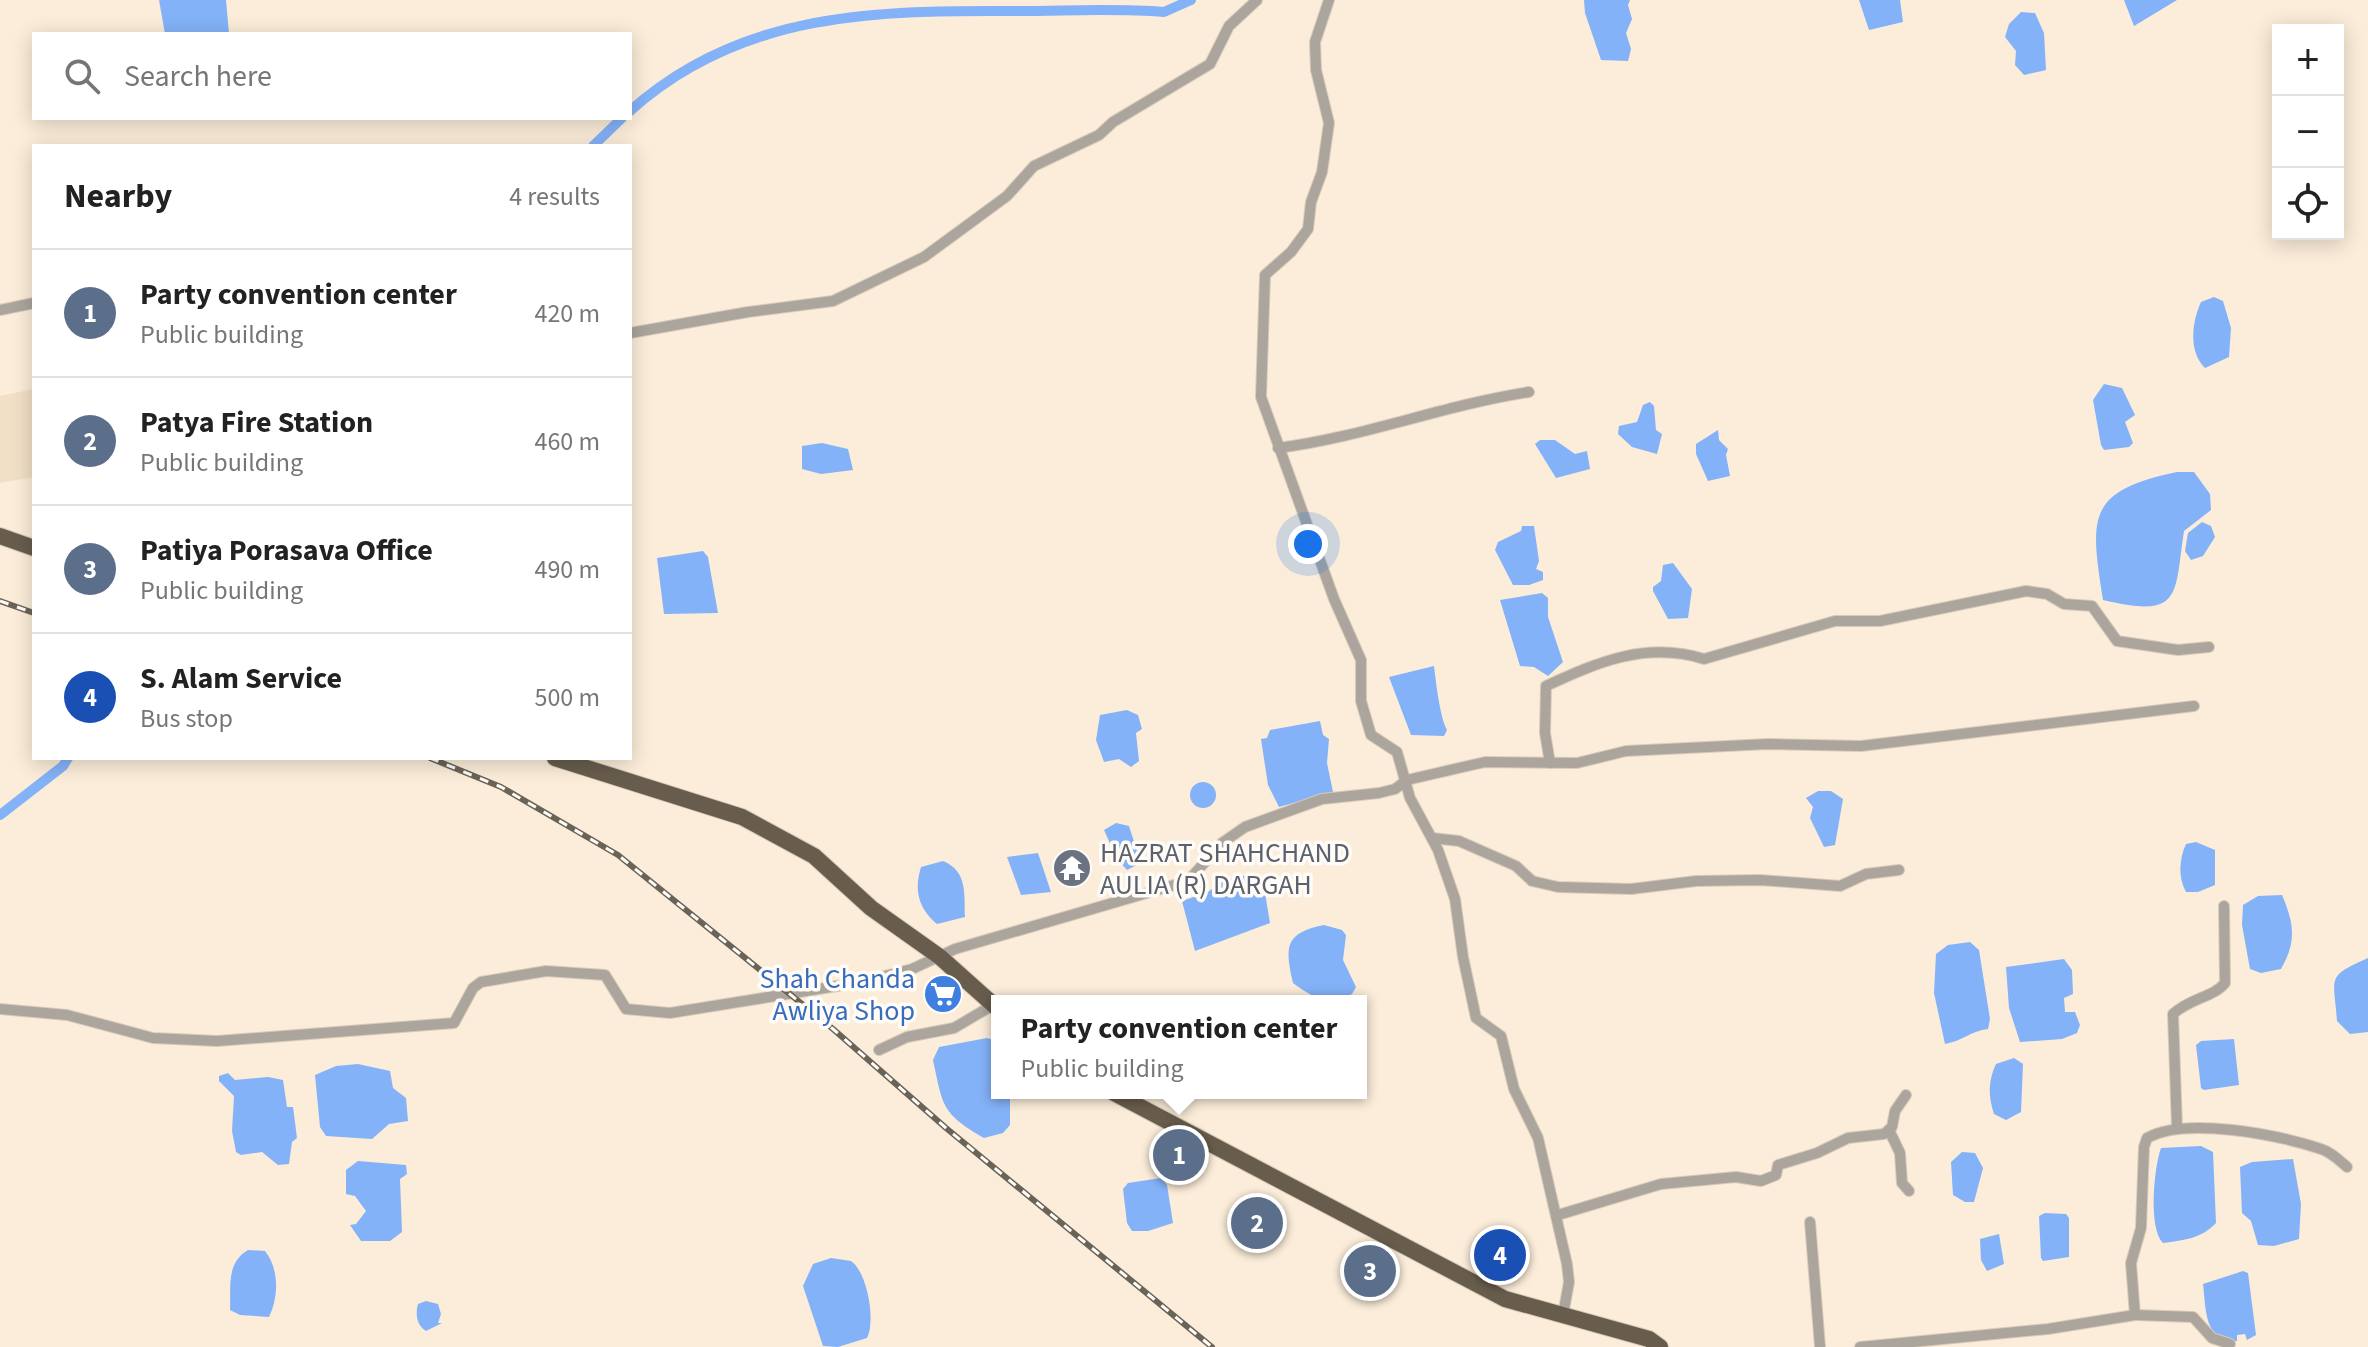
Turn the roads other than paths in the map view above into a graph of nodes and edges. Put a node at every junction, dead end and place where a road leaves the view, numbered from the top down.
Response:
1 (1257, 0) edge
2 (1329, 0) edge
3 (32, 303) edge
4 (0, 310) edge
5 (632, 333) edge
6 (1529, 392) dead end
7 (1278, 448) junction
8 (0, 536) edge
9 (32, 547) edge
10 (2209, 647) dead end
11 (2194, 706) dead end
12 (561, 760) edge
13 (1550, 763) junction
14 (1407, 780) junction
15 (1432, 838) junction
16 (1899, 870) dead end
17 (2224, 906) dead end
18 (940, 957) junction
19 (991, 1003) edge
20 (0, 1009) edge
21 (991, 1009) edge
22 (879, 1050) dead end
23 (1906, 1095) dead end
24 (1125, 1099) edge
25 (2177, 1127) junction
26 (1889, 1130) junction
27 (2347, 1167) dead end
28 (1909, 1191) dead end
29 (1558, 1215) junction
30 (1810, 1222) dead end
31 (1563, 1315) junction
32 (2135, 1315) junction
33 (2230, 1344) dead end
34 (1660, 1347) edge
35 (1820, 1347) edge
36 (1860, 1347) edge

1 - 5 street
2 - 7 street
3 - 4 street
6 - 7 street
7 - 14 street
8 - 9 highway
10 - 13 street
11 - 13 street
12 - 18 highway
13 - 14 street
14 - 15 street
14 - 18 street
15 - 16 street
15 - 29 street
17 - 25 street
18 - 19 highway
18 - 20 street
21 - 22 street
23 - 26 street
24 - 31 highway
25 - 27 street
25 - 32 street
26 - 28 street
26 - 29 street
29 - 31 street
30 - 35 street
31 - 34 highway
32 - 33 street
32 - 36 street

